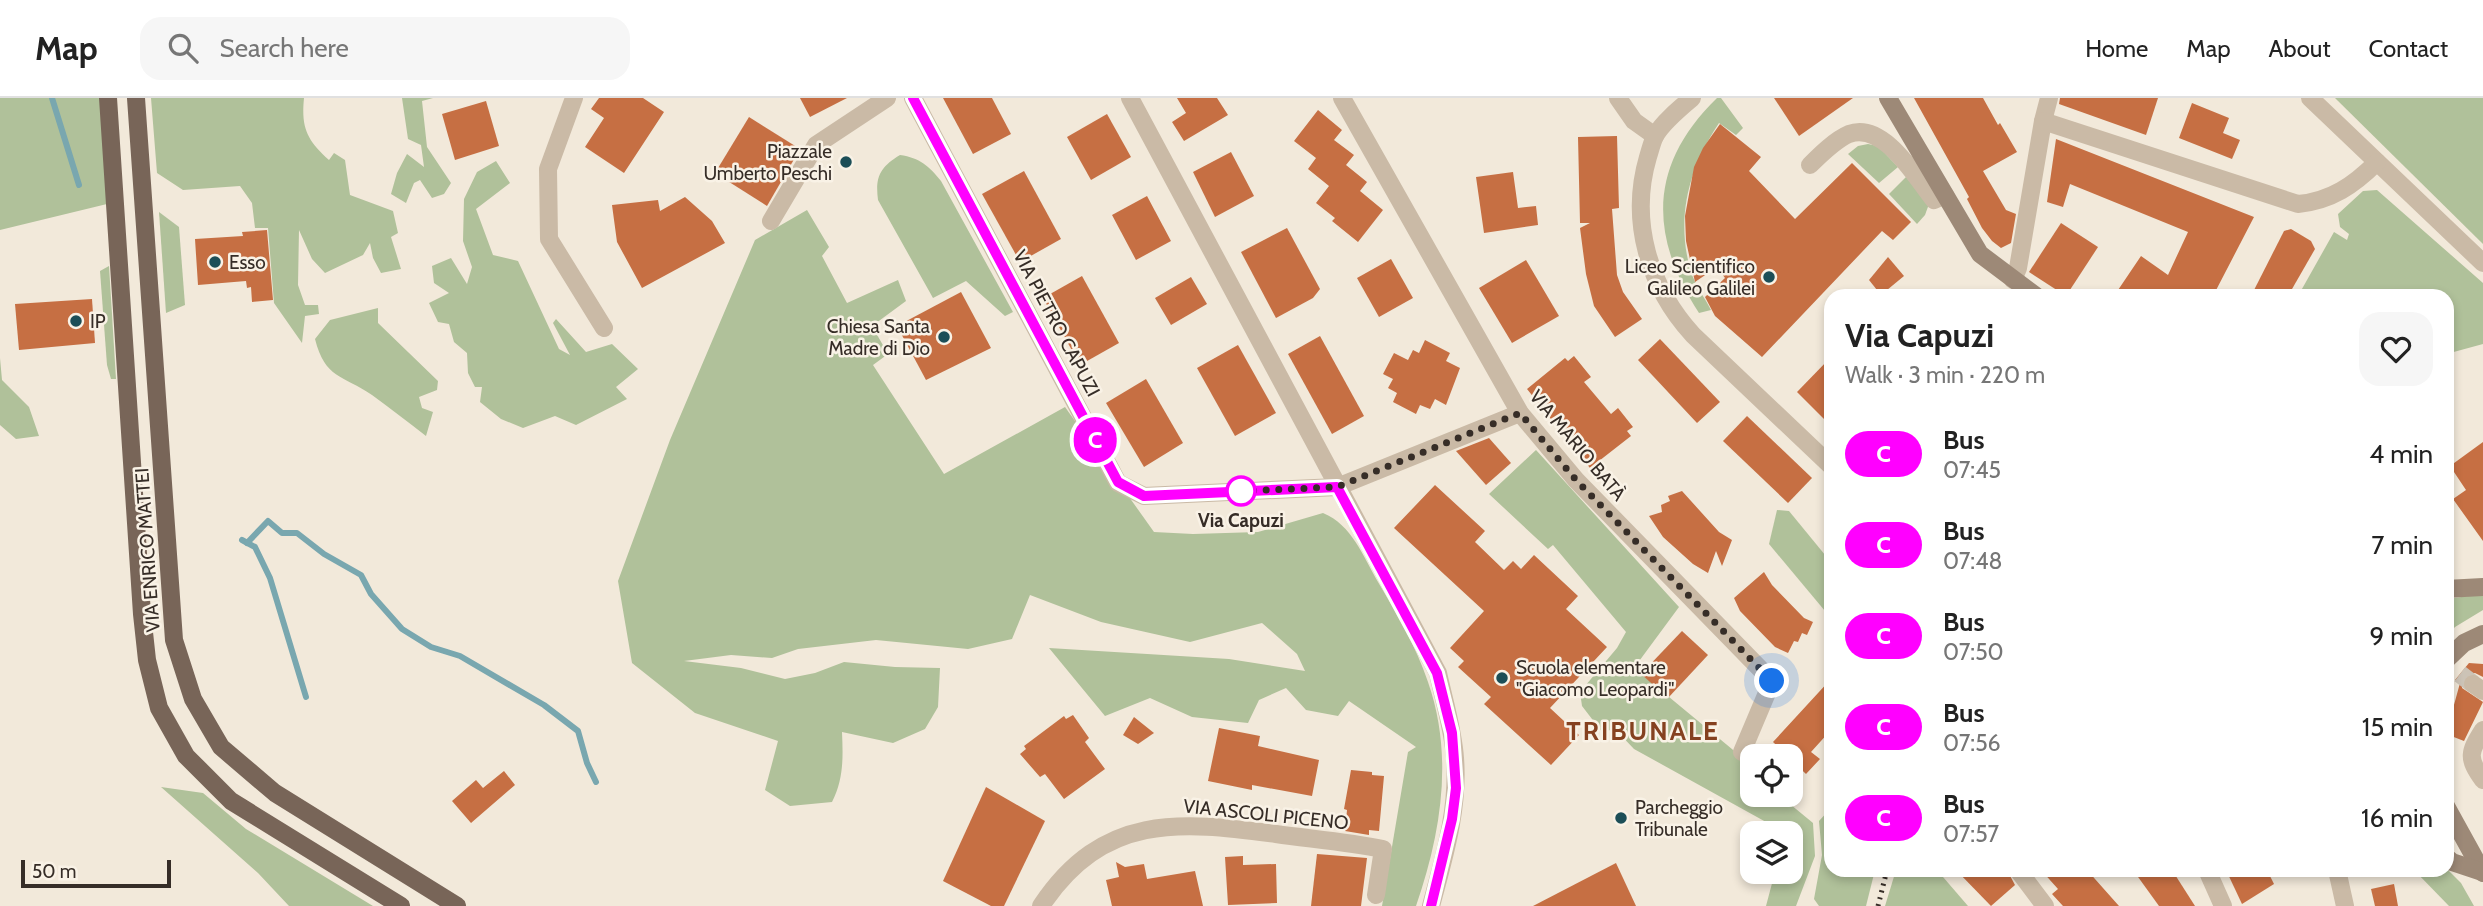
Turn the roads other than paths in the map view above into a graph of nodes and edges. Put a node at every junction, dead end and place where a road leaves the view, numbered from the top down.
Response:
1 (108, 98) edge
2 (136, 98) edge
3 (574, 98) edge
4 (887, 98) edge
5 (913, 98) edge
6 (1130, 98) edge
7 (1342, 98) edge
8 (1618, 98) edge
9 (1692, 98) edge
10 (1888, 98) edge
11 (2049, 98) edge
12 (2310, 98) edge
13 (2043, 121) junction
14 (1655, 136) junction
15 (2377, 162) junction
16 (1810, 165) dead end
17 (1945, 195) junction
18 (771, 221) dead end
19 (2483, 263) edge
20 (2013, 280) junction
21 (2026, 289) edge
22 (604, 328) dead end
23 (1520, 413) junction
24 (1824, 460) edge
25 (1337, 487) junction
26 (2483, 587) edge
27 (2454, 589) edge
28 (2483, 634) edge
29 (2454, 652) edge
30 (2483, 730) edge
31 (1745, 744) edge
32 (2483, 780) edge
33 (2454, 820) edge
34 (2454, 863) edge
35 (2483, 872) edge
36 (2023, 877) edge
37 (2210, 877) edge
38 (2339, 877) edge
39 (1376, 895) dead end
40 (401, 906) edge
41 (457, 906) edge
42 (1041, 906) edge
43 (1430, 906) edge
44 (2045, 906) edge
45 (2223, 906) edge
46 (2345, 906) edge

1 - 40 main road, VIA ENRICO MATTEI
2 - 41 main road, VIA ENRICO MATTEI
3 - 22 street
4 - 18 street
5 - 25 street, VIA PIETRO CAPUZI
6 - 25 street
7 - 23 street, VIA MARIO BATÀ
8 - 14 street
9 - 14 street
10 - 17 main road
11 - 13 street
12 - 15 street
13 - 15 street
13 - 20 street
14 - 24 street
15 - 19 street
16 - 17 street
17 - 20 main road
20 - 21 main road
23 - 25 street, VIA PIETRO CAPUZI
23 - 31 street, VIA MARIO BATÀ
25 - 43 street
26 - 27 main road
28 - 29 main road
30 - 32 street
33 - 35 main road
34 - 35 main road
36 - 44 street
37 - 45 street
38 - 46 street
39 - 42 street, VIA ASCOLI PICENO

